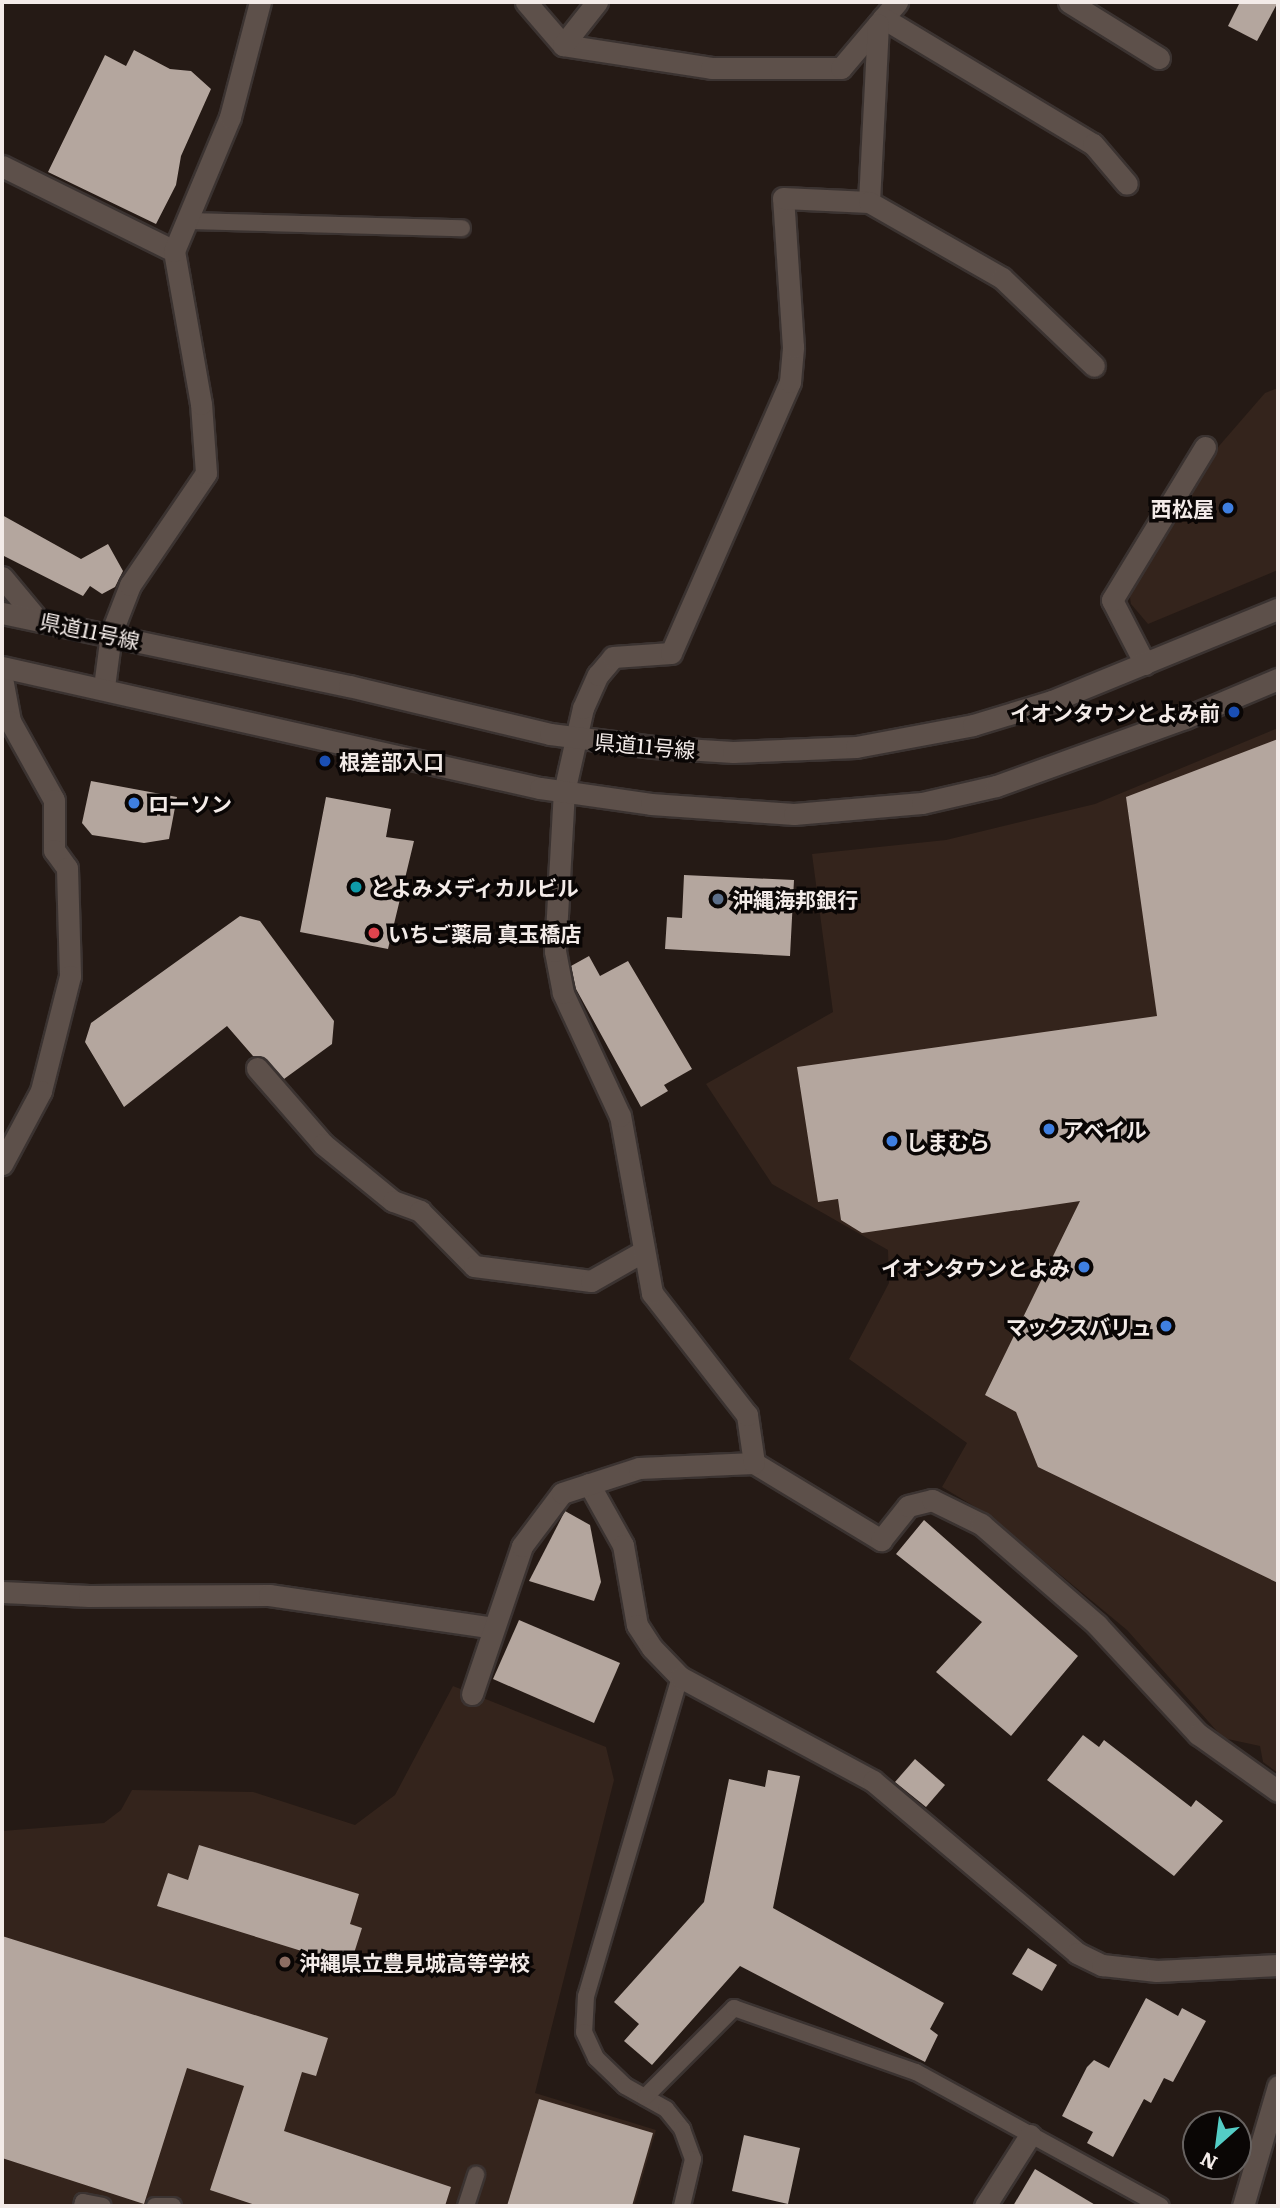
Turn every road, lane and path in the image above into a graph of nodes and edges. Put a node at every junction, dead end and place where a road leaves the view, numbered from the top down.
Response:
1 (260, 2) edge
2 (526, 2) edge
3 (597, 2) edge
4 (897, 2) edge
5 (1069, 2) edge
6 (881, 21) junction
7 (563, 45) junction
8 (1158, 58) dead end
9 (2, 166) edge
10 (1127, 184) dead end
11 (869, 202) junction
12 (188, 221) junction
13 (462, 228) dead end
14 (174, 251) junction
15 (1094, 366) dead end
16 (1205, 447) dead end
17 (2, 577) edge
18 (1278, 609) edge
19 (2, 613) edge
20 (37, 619) junction
21 (111, 634) junction
22 (1145, 664) junction
23 (2, 667) edge
24 (2, 678) edge
25 (1278, 679) edge
26 (104, 687) junction
27 (575, 738) junction
28 (564, 792) junction
29 (257, 1068) dead end
30 (2, 1164) edge
31 (644, 1251) junction
32 (754, 1463) junction
33 (589, 1484) junction
34 (2, 1592) edge
35 (494, 1629) junction
36 (680, 1677) junction
37 (472, 1694) dead end
38 (1278, 1791) edge
39 (1278, 1965) edge
40 (1278, 2086) edge
41 (645, 2097) junction
42 (1030, 2135) junction
43 (476, 2175) dead end
44 (82, 2206) edge
45 (103, 2206) edge
46 (155, 2206) edge
47 (173, 2206) edge
48 (466, 2206) edge
49 (682, 2206) edge
50 (985, 2206) edge
51 (1161, 2206) edge
52 (1243, 2206) edge

1 - 12 street
2 - 7 street
3 - 7 street
4 - 6 street
5 - 8 street
6 - 7 street
6 - 10 street
6 - 11 street
9 - 14 street
11 - 15 street
11 - 27 street
12 - 13 lane
12 - 14 street
14 - 21 street
16 - 22 street
17 - 20 street
18 - 22 street, 県道11号線
19 - 20 street, 県道11号線
20 - 21 street, 県道11号線
21 - 26 street
21 - 27 street, 県道11号線
22 - 27 street, 県道11号線
23 - 26 street
24 - 30 street
25 - 28 street
26 - 28 street
27 - 28 street
28 - 31 street
29 - 31 street
31 - 32 street
32 - 33 street
32 - 38 street
33 - 35 street
33 - 36 street
34 - 35 street
35 - 37 street
36 - 39 street
36 - 41 lane
40 - 52 street
41 - 42 lane
41 - 49 lane
42 - 50 street
42 - 51 lane
43 - 48 lane
44 - 45 lane
46 - 47 lane

